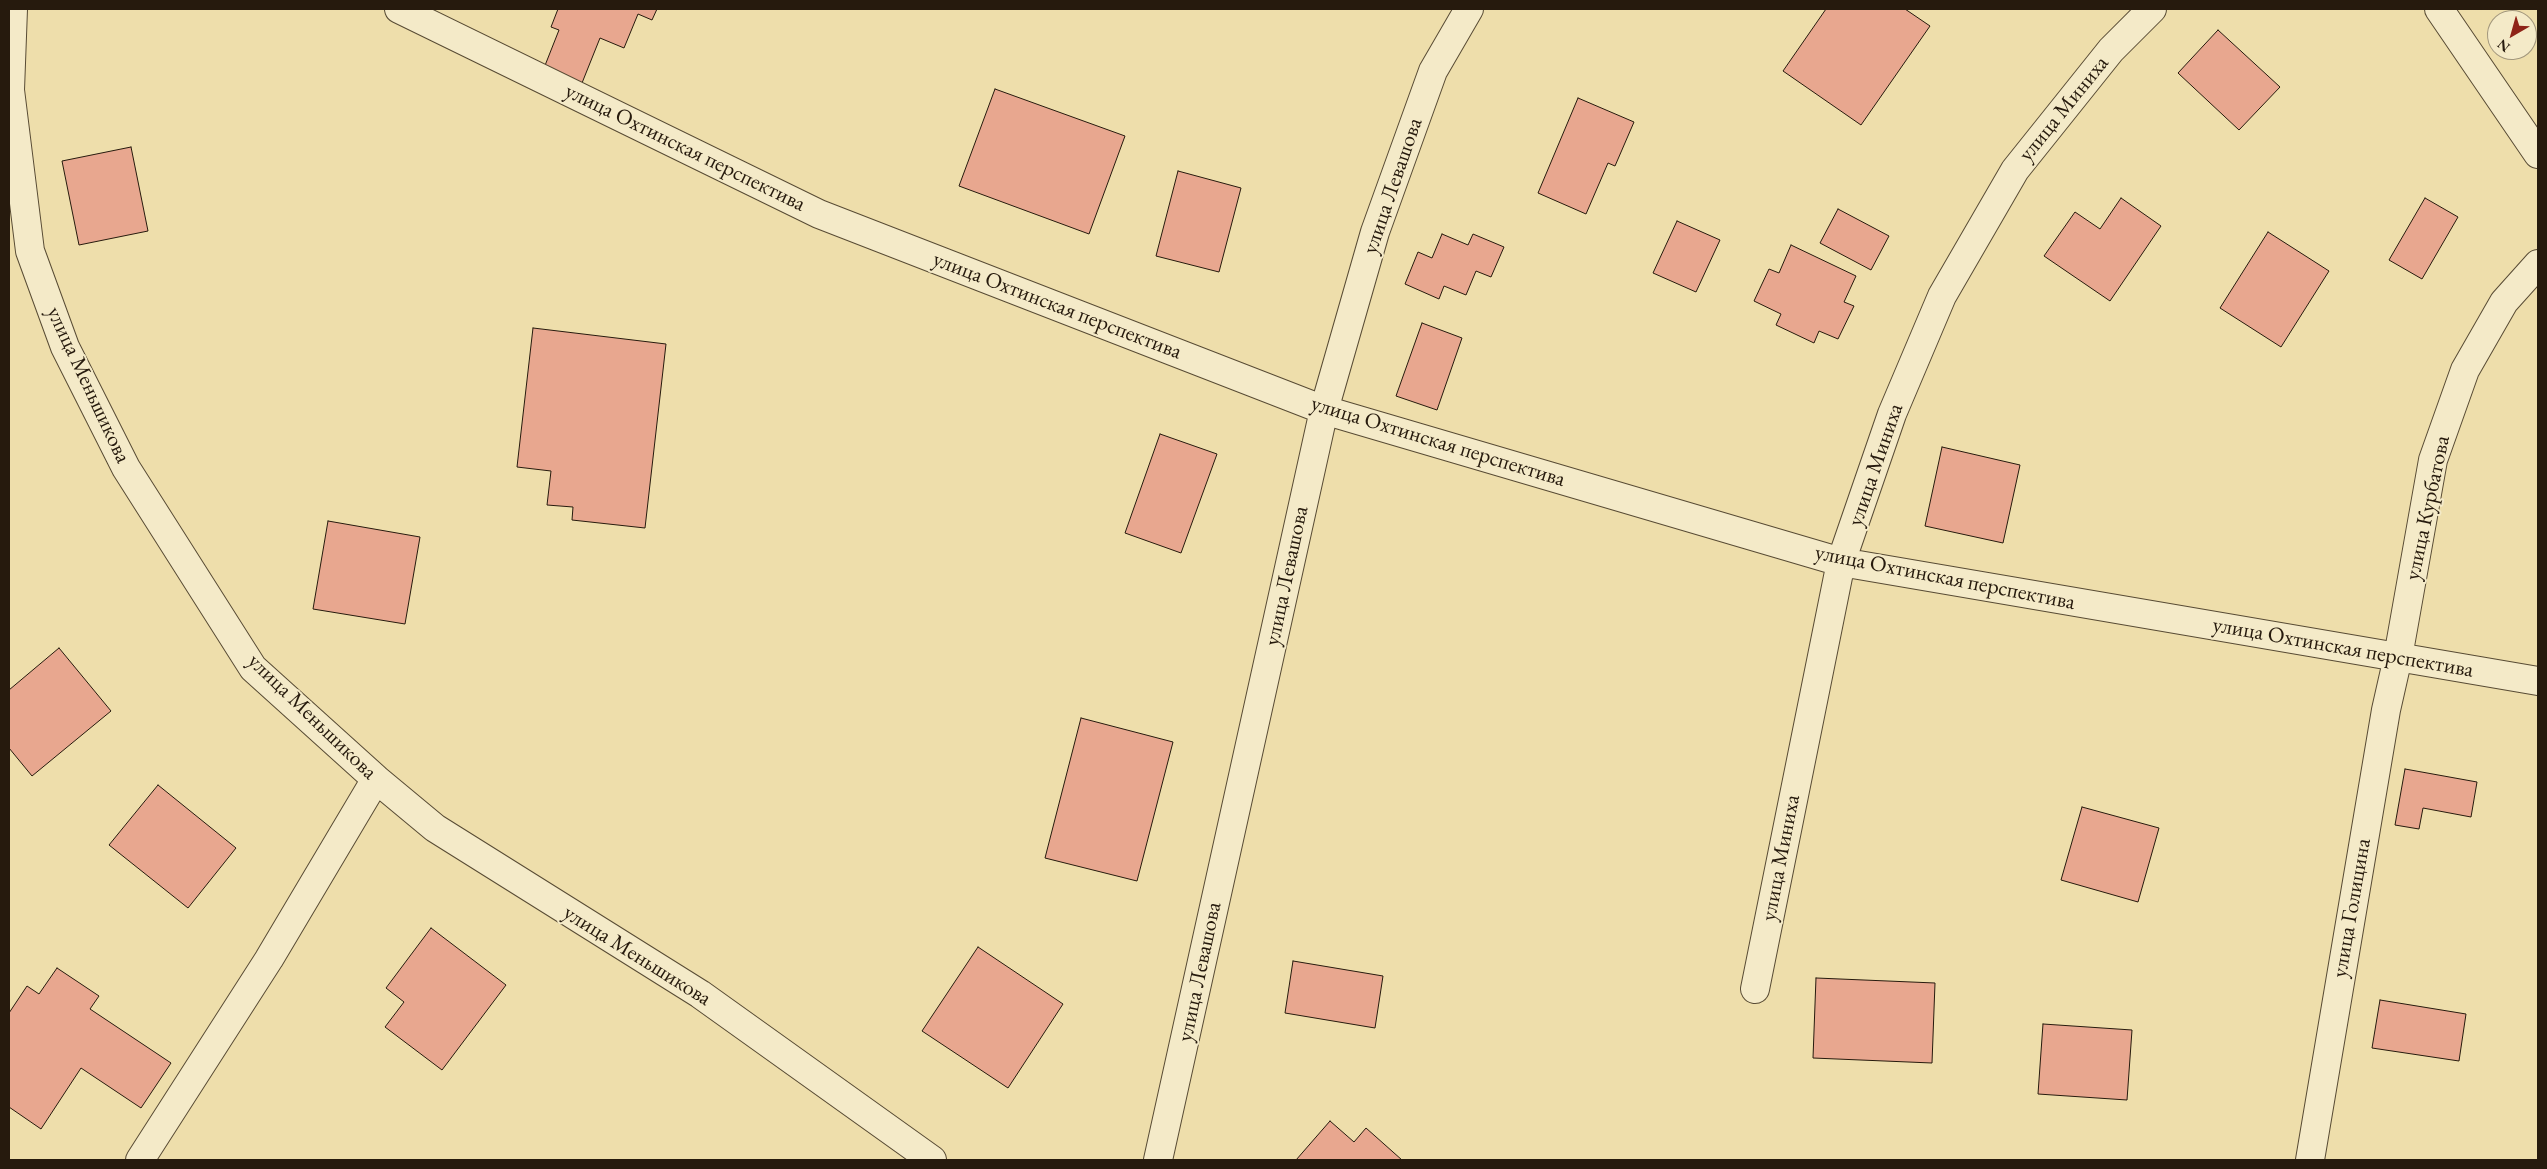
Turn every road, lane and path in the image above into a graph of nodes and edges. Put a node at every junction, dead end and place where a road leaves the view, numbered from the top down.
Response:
1 (13, 9) edge
2 (399, 9) edge
3 (1468, 9) edge
4 (2152, 9) edge
5 (2439, 9) edge
6 (2538, 154) edge
7 (2538, 264) edge
8 (1324, 410) junction
9 (1841, 562) junction
10 (2398, 657) junction
11 (2538, 681) edge
12 (376, 779) junction
13 (1755, 989) dead end
14 (140, 1160) edge
15 (932, 1160) edge
16 (1158, 1160) edge
17 (2310, 1160) edge

1 - 12 street, улица Меньшикова
2 - 8 street, улица Охтинская перспектива
3 - 8 street, улица Левашова
4 - 9 street, улица Миниха
5 - 6 street
7 - 10 street, улица Курбатова
8 - 9 street, улица Охтинская перспектива
8 - 16 street, улица Левашова
9 - 10 street, улица Охтинская перспектива
9 - 13 street, улица Миниха
10 - 11 street, улица Охтинская перспектива
10 - 17 street, улица Голицина
12 - 14 street
12 - 15 street, улица Меньшикова

